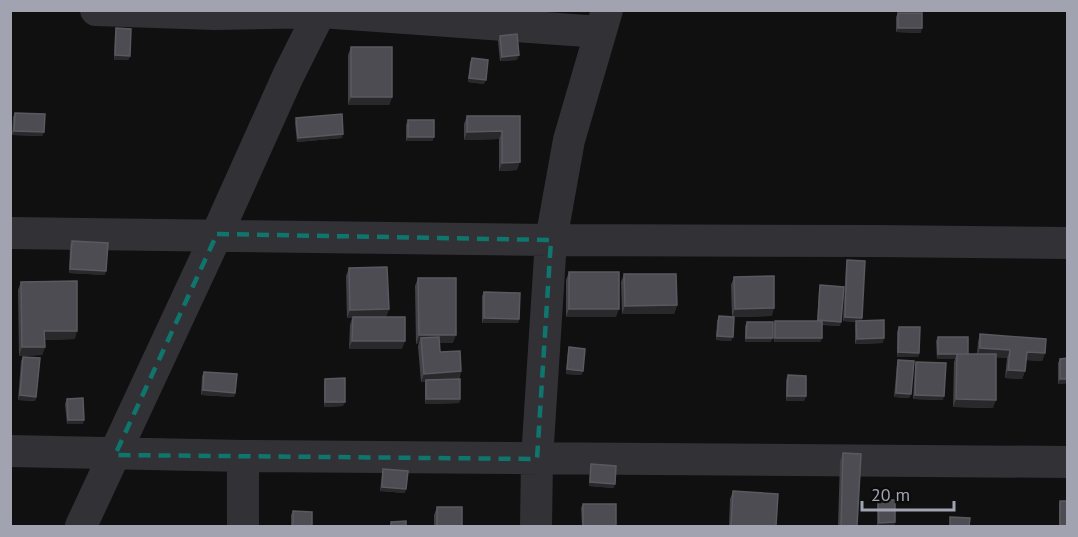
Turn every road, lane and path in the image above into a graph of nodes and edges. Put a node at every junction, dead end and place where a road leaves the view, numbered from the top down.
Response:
1 (96, 10) edge
2 (321, 11) edge
3 (215, 12) edge
4 (603, 21) edge
5 (10, 233) edge
6 (218, 234) junction
7 (551, 240) junction
8 (1068, 243) edge
9 (10, 451) edge
10 (115, 454) junction
11 (243, 456) junction
12 (537, 459) junction
13 (1068, 462) edge
14 (81, 526) edge
15 (243, 526) edge
16 (536, 526) edge

1 - 3 street
2 - 3 street
2 - 4 street
2 - 6 street
4 - 7 street
5 - 6 street
6 - 7 street
6 - 10 street
7 - 8 street
7 - 12 street
9 - 10 street
10 - 11 street
10 - 14 street
11 - 12 street
11 - 15 street
12 - 13 street
12 - 16 street

